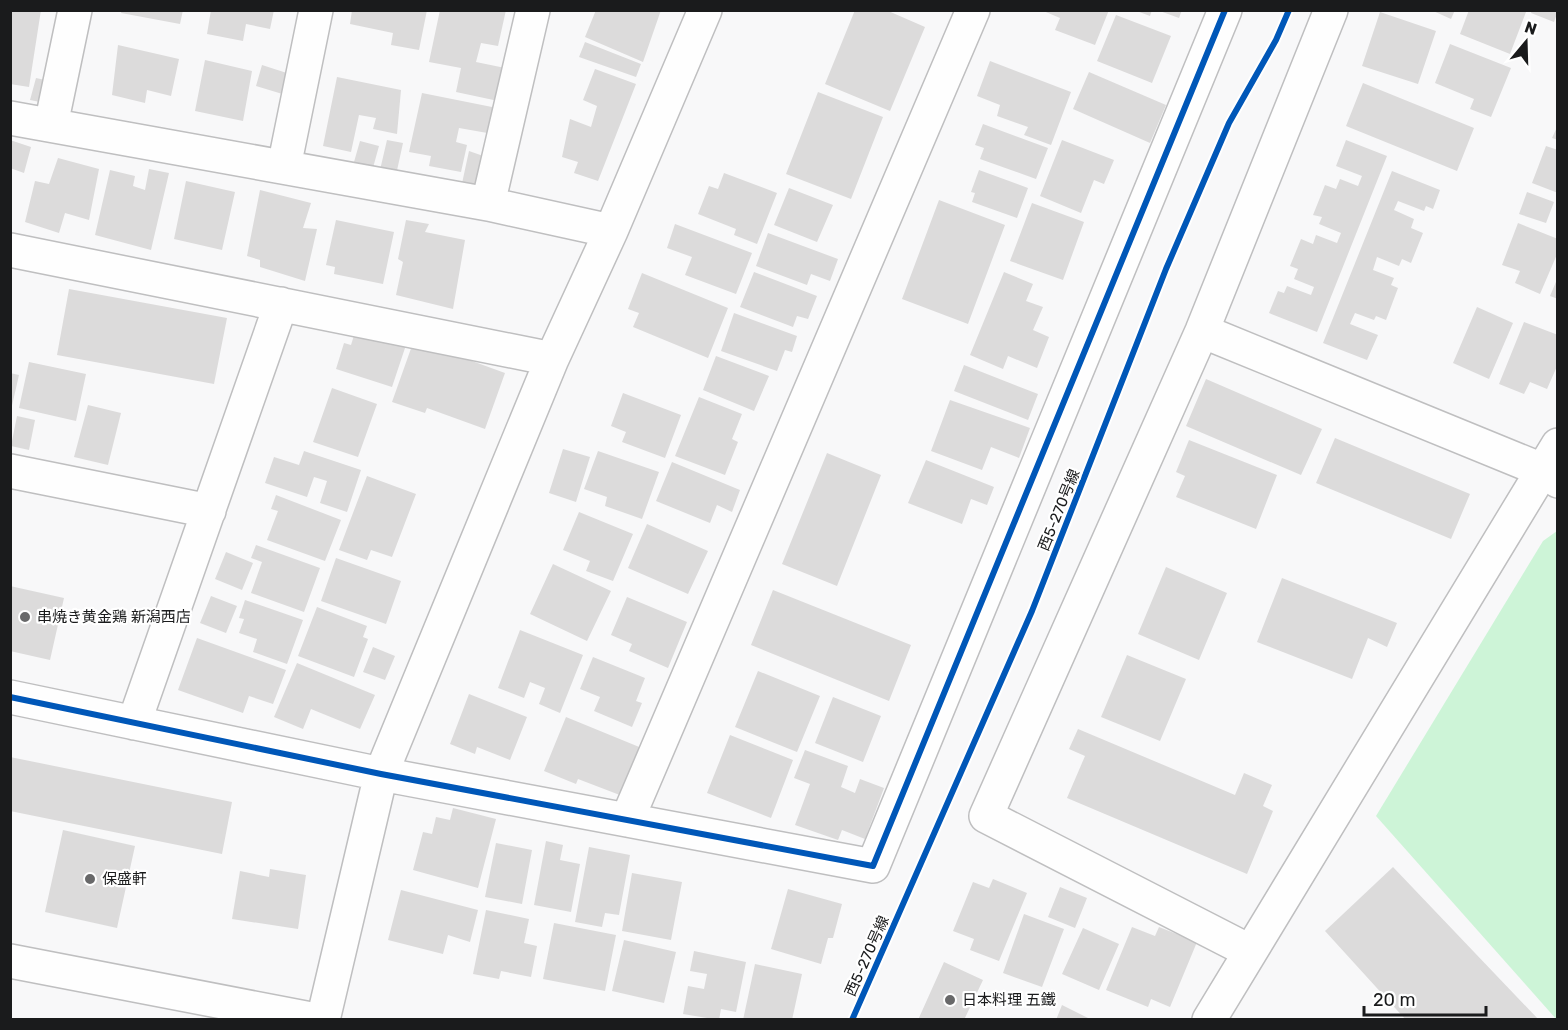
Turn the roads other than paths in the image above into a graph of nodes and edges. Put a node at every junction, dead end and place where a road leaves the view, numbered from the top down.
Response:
1 (75, 10) edge
2 (316, 10) edge
3 (533, 10) edge
4 (705, 10) edge
5 (973, 10) edge
6 (1225, 10) edge
7 (1331, 10) edge
8 (10, 118) edge
9 (51, 125) junction
10 (284, 167) junction
11 (488, 204) junction
12 (611, 231) junction
13 (10, 250) edge
14 (282, 304) junction
15 (1202, 331) junction
16 (552, 359) junction
17 (1552, 466) edge
18 (10, 471) edge
19 (208, 511) junction
20 (10, 697) edge
21 (134, 723) junction
22 (381, 774) junction
23 (627, 820) junction
24 (1249, 951) junction
25 (10, 961) edge
26 (316, 1020) edge
27 (323, 1020) edge
28 (1209, 1020) edge

1 - 9 street
2 - 10 street
3 - 11 street
4 - 12 street
5 - 23 street
6 - 23 street
7 - 15 street
8 - 9 street
9 - 10 street
10 - 11 street
11 - 12 street
12 - 16 street
13 - 14 street
14 - 16 street
14 - 19 street
15 - 17 street
15 - 24 street
16 - 22 street
17 - 24 street
18 - 19 street
19 - 21 street
20 - 21 street
21 - 22 street
22 - 23 street
22 - 27 street
24 - 28 street
25 - 26 street

